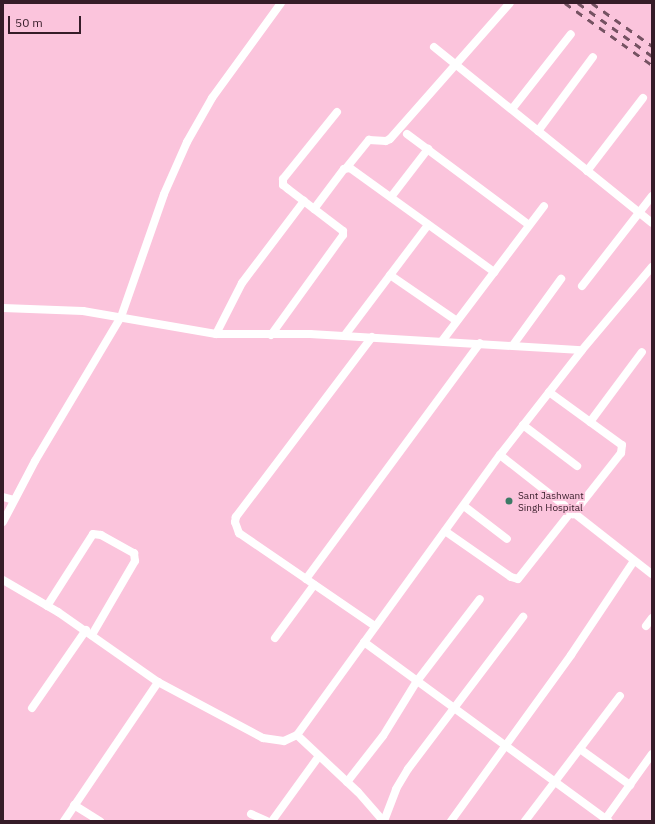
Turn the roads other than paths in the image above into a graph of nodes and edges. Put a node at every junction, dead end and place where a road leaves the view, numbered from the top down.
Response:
1 (282, 3) edge
2 (510, 3) edge
3 (571, 34) dead end
4 (434, 47) dead end
5 (593, 57) dead end
6 (455, 64) junction
7 (643, 98) dead end
8 (512, 109) junction
9 (337, 112) dead end
10 (538, 131) junction
11 (407, 134) dead end
12 (428, 150) junction
13 (346, 167) junction
14 (587, 171) junction
15 (652, 196) edge
16 (391, 197) junction
17 (304, 201) junction
18 (544, 206) dead end
19 (314, 209) junction
20 (639, 213) junction
21 (652, 223) edge
22 (428, 224) junction
23 (529, 225) junction
24 (652, 267) edge
25 (494, 272) junction
26 (390, 275) junction
27 (561, 279) dead end
28 (582, 286) dead end
29 (3, 308) edge
30 (121, 317) junction
31 (457, 321) junction
32 (216, 334) junction
33 (271, 335) junction
34 (345, 335) junction
35 (372, 337) junction
36 (442, 341) junction
37 (480, 343) junction
38 (513, 345) junction
39 (582, 350) junction
40 (642, 352) dead end
41 (550, 392) junction
42 (590, 422) junction
43 (524, 425) junction
44 (500, 455) junction
45 (577, 466) dead end
46 (3, 497) edge
47 (14, 500) junction
48 (464, 506) junction
49 (572, 513) junction
50 (3, 522) edge
51 (445, 531) junction
52 (507, 538) dead end
53 (634, 560) junction
54 (652, 574) edge
55 (306, 579) junction
56 (3, 580) edge
57 (314, 585) junction
58 (480, 599) dead end
59 (47, 606) junction
60 (523, 617) dead end
61 (652, 618) edge
62 (375, 626) junction
63 (646, 626) dead end
64 (89, 633) junction
65 (275, 638) dead end
66 (364, 642) junction
67 (417, 681) junction
68 (158, 682) junction
69 (620, 696) dead end
70 (32, 708) dead end
71 (456, 708) junction
72 (297, 735) junction
73 (504, 745) junction
74 (580, 749) junction
75 (652, 754) edge
76 (319, 756) junction
77 (347, 782) junction
78 (555, 782) junction
79 (630, 785) junction
80 (74, 804) junction
81 (251, 814) dead end
82 (606, 820) edge
83 (64, 821) edge
84 (100, 821) edge
85 (267, 821) edge
86 (272, 821) edge
87 (383, 821) edge
88 (451, 821) edge
89 (525, 821) edge

1 - 30 street
2 - 6 street
3 - 8 street
4 - 6 street
5 - 10 street
6 - 8 street
6 - 13 street
7 - 14 street
8 - 10 street
9 - 17 street
10 - 14 street
11 - 12 street
12 - 16 street
12 - 23 street
13 - 16 street
13 - 19 street
14 - 20 street
15 - 20 street
16 - 22 street
17 - 19 street
17 - 32 street
18 - 23 street
19 - 33 street
20 - 21 street
20 - 28 street
22 - 25 street
22 - 26 street
23 - 25 street
24 - 39 street
25 - 31 street
26 - 31 street
26 - 34 street
27 - 38 street
29 - 30 street
30 - 32 street
30 - 47 street
31 - 36 street
32 - 33 street
33 - 34 street
34 - 35 street
35 - 36 street
35 - 55 street
36 - 37 street
37 - 38 street
37 - 55 street
38 - 39 street
39 - 41 street
40 - 42 street
41 - 42 street
41 - 43 street
42 - 49 street
43 - 44 street
43 - 45 street
44 - 48 street
44 - 49 street
46 - 47 street
47 - 50 street
48 - 51 street
48 - 52 street
49 - 51 street
49 - 53 street
51 - 62 street
53 - 54 street
53 - 73 street
55 - 57 street
56 - 59 street
57 - 62 street
57 - 65 street
58 - 67 street
59 - 64 street
59 - 64 street
60 - 71 street
61 - 63 street
62 - 66 street
64 - 68 street
64 - 70 street
66 - 67 street
66 - 72 street
67 - 71 street
67 - 77 street
68 - 72 street
68 - 80 street
69 - 74 street
71 - 73 street
71 - 87 street
72 - 76 street
73 - 78 street
73 - 88 street
74 - 78 street
74 - 79 street
75 - 79 street
76 - 77 street
76 - 86 street
77 - 87 street
78 - 82 street
78 - 89 street
79 - 82 street
80 - 83 street
80 - 84 street
81 - 85 street

